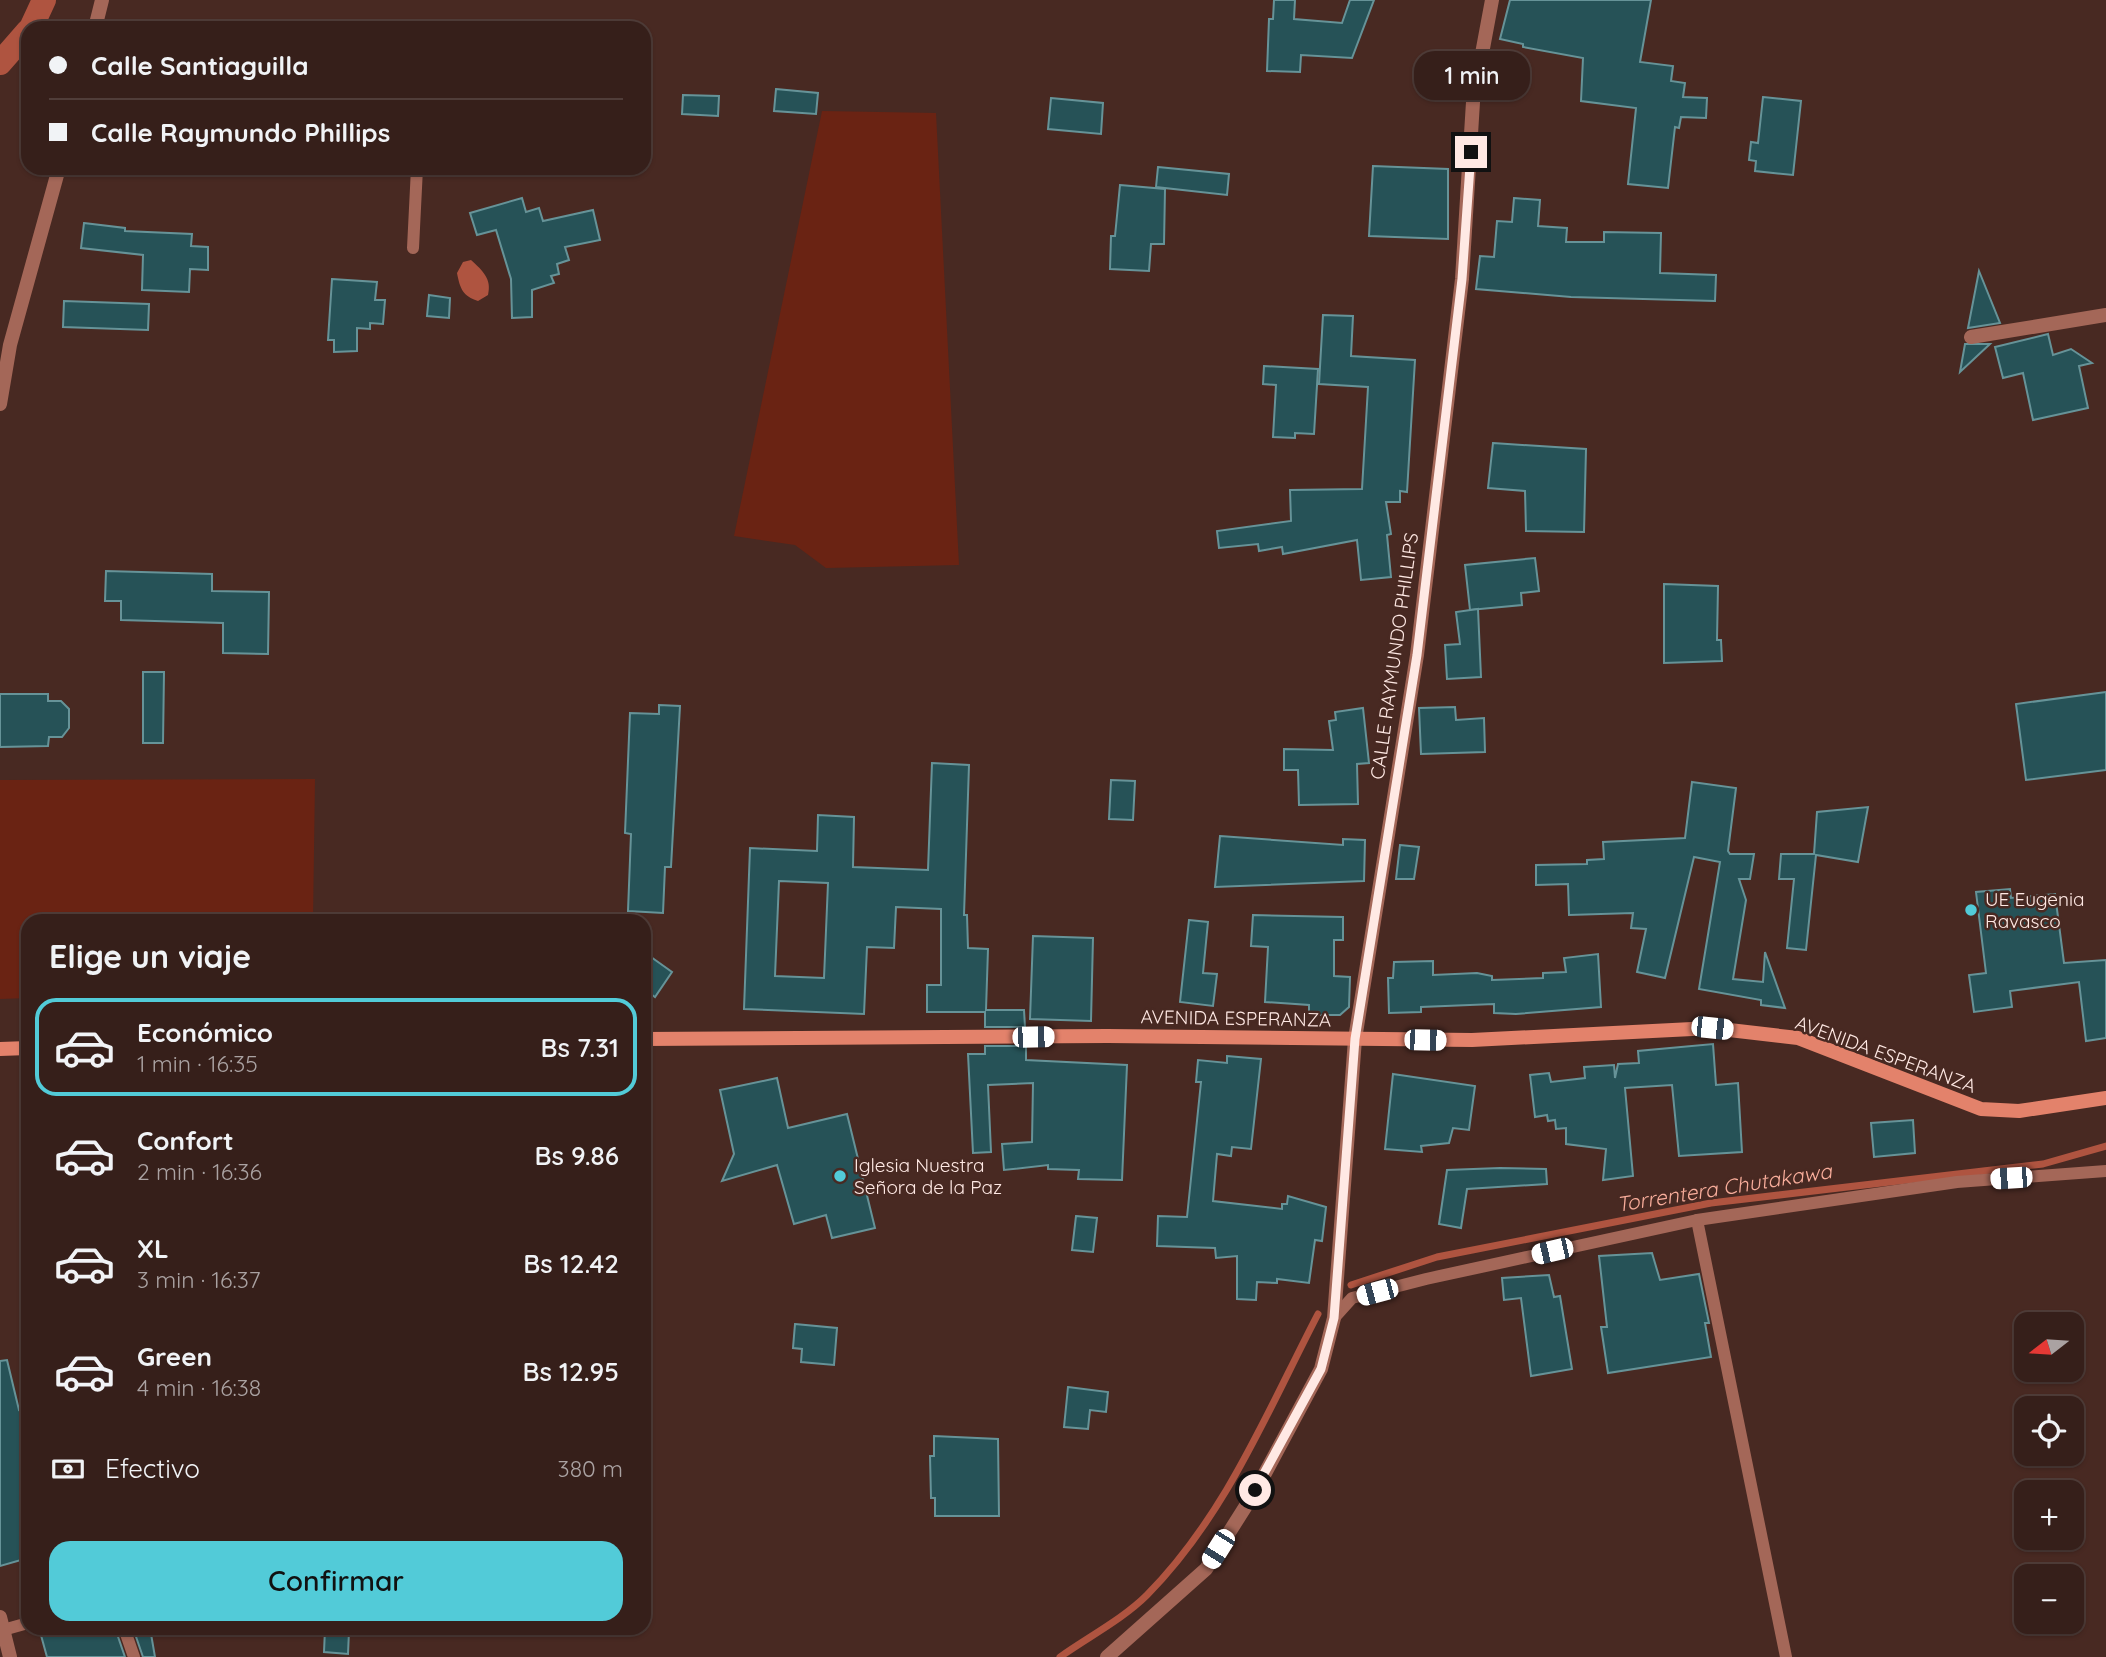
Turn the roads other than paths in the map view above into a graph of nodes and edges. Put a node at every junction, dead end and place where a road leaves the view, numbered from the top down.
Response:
1 (102, 0) edge
2 (1492, 0) edge
3 (97, 21) edge
4 (57, 175) edge
5 (417, 175) edge
6 (413, 248) dead end
7 (2106, 315) edge
8 (1971, 337) dead end
9 (0, 404) edge
10 (651, 1039) edge
11 (1355, 1039) junction
12 (21, 1048) edge
13 (0, 1049) edge
14 (2106, 1098) edge
15 (2106, 1171) edge
16 (1697, 1220) junction
17 (1334, 1314) junction
18 (21, 1623) edge
19 (2, 1624) edge
20 (126, 1635) edge
21 (10, 1657) edge
22 (134, 1657) edge
23 (1107, 1657) edge
24 (1786, 1657) edge

1 - 3 street
2 - 11 street, CALLE RAYMUNDO PHILLIPS
4 - 9 street
5 - 6 lane
7 - 8 street
10 - 11 main road, AVENIDA ESPERANZA
11 - 14 main road, AVENIDA ESPERANZA
11 - 17 street, CALLE RAYMUNDO PHILLIPS
12 - 13 main road
15 - 16 lane
16 - 17 lane
16 - 24 lane
17 - 23 street, CALLE RAYMUNDO PHILLIPS
18 - 19 lane
19 - 21 street
20 - 22 lane

